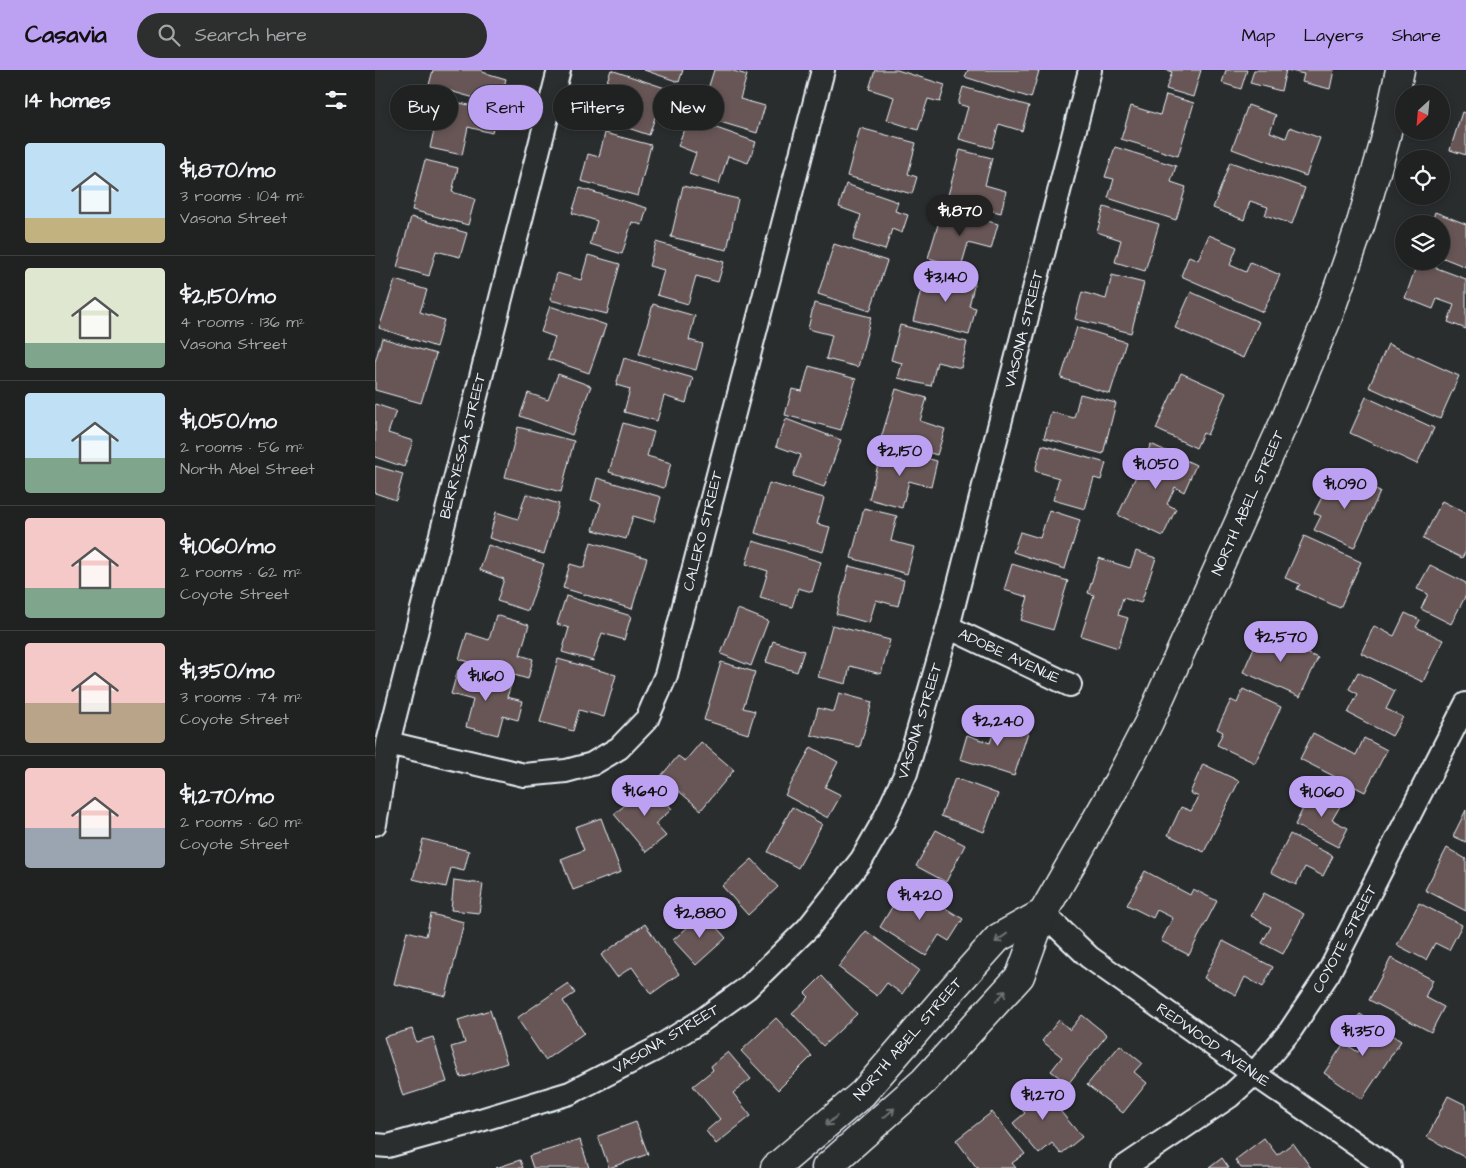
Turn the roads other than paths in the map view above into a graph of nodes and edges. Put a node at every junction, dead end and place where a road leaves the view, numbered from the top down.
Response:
1 (559, 70) edge
2 (823, 70) edge
3 (1090, 70) edge
4 (1400, 70) edge
5 (948, 627) junction
6 (1070, 685) dead end
7 (1466, 704) edge
8 (388, 743) junction
9 (375, 824) edge
10 (1043, 913) junction
11 (1254, 1074) junction
12 (375, 1145) edge
13 (775, 1168) edge
14 (826, 1168) edge
15 (1123, 1168) edge
16 (1390, 1168) edge

1 - 8 street, BERRYESSA STREET
2 - 8 street, CALERO STREET
3 - 5 street, VASONA STREET
4 - 10 main road, NORTH ABEL STREET
5 - 6 street, ADOBE AVENUE
5 - 12 street, VASONA STREET
7 - 11 street, COYOTE STREET
8 - 9 street, BERRYESSA STREET
10 - 11 street, REDWOOD AVENUE
10 -> 13 main road, NORTH ABEL STREET
14 -> 10 main road, NORTH ABEL STREET
11 - 15 street, COYOTE STREET
11 - 16 street, REDWOOD AVENUE

